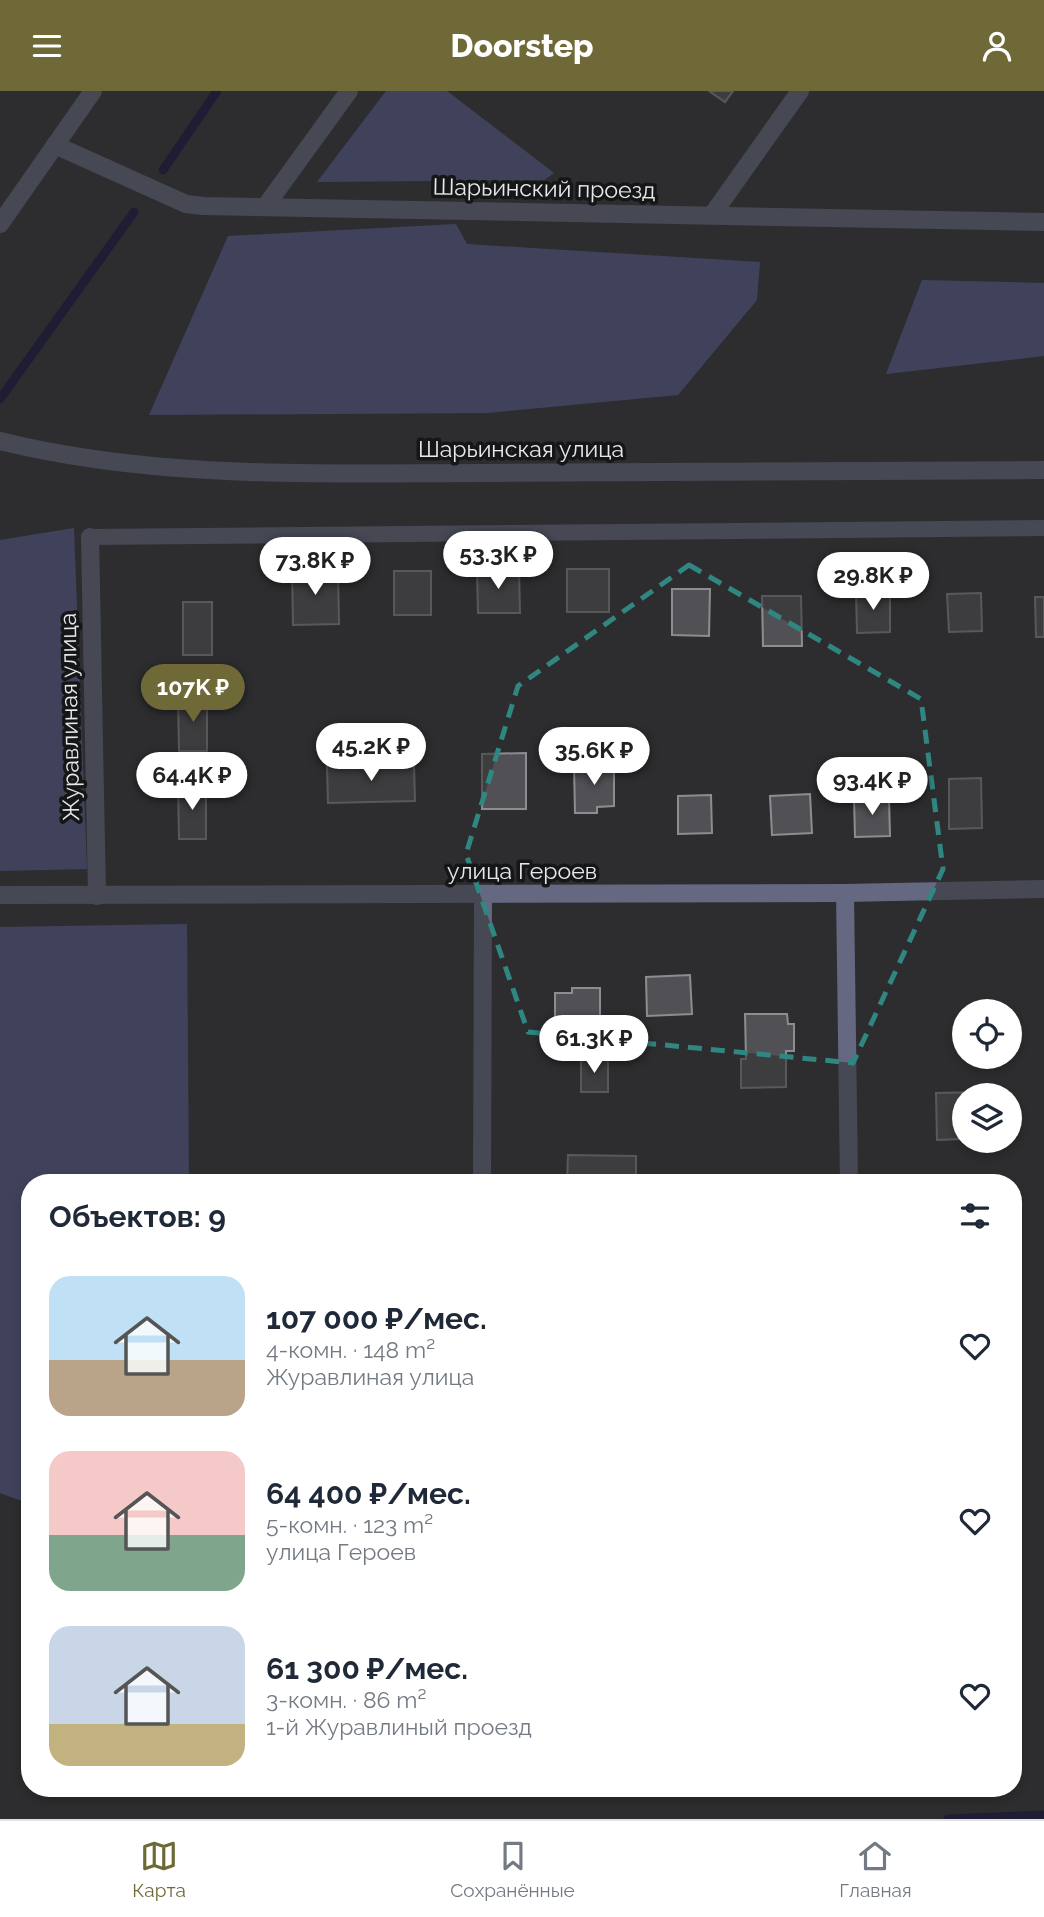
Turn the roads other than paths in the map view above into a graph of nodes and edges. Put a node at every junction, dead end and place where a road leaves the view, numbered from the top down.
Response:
1 (93, 91) edge
2 (349, 91) edge
3 (800, 91) edge
4 (55, 145) junction
5 (265, 207) junction
6 (712, 215) junction
7 (1044, 222) edge
8 (0, 224) edge
9 (0, 441) edge
10 (1044, 470) edge
11 (1044, 529) edge
12 (90, 537) joint
13 (1044, 889) edge
14 (845, 893) junction
15 (0, 895) edge
16 (484, 895) junction
17 (97, 896) junction
18 (482, 1174) edge
19 (849, 1174) edge

1 - 4 street
2 - 5 street
3 - 6 street
4 - 5 street, Шарьинский проезд
4 - 8 street
5 - 6 street, Шарьинский проезд
6 - 7 street, Шарьинский проезд
9 - 10 street, Шарьинская улица
11 - 12 lane
12 - 17 street, Журавлиная улица
13 - 14 street, улица Героев
14 - 16 street, улица Героев
14 - 19 street
15 - 17 street, улица Героев
16 - 17 street, улица Героев
16 - 18 street

